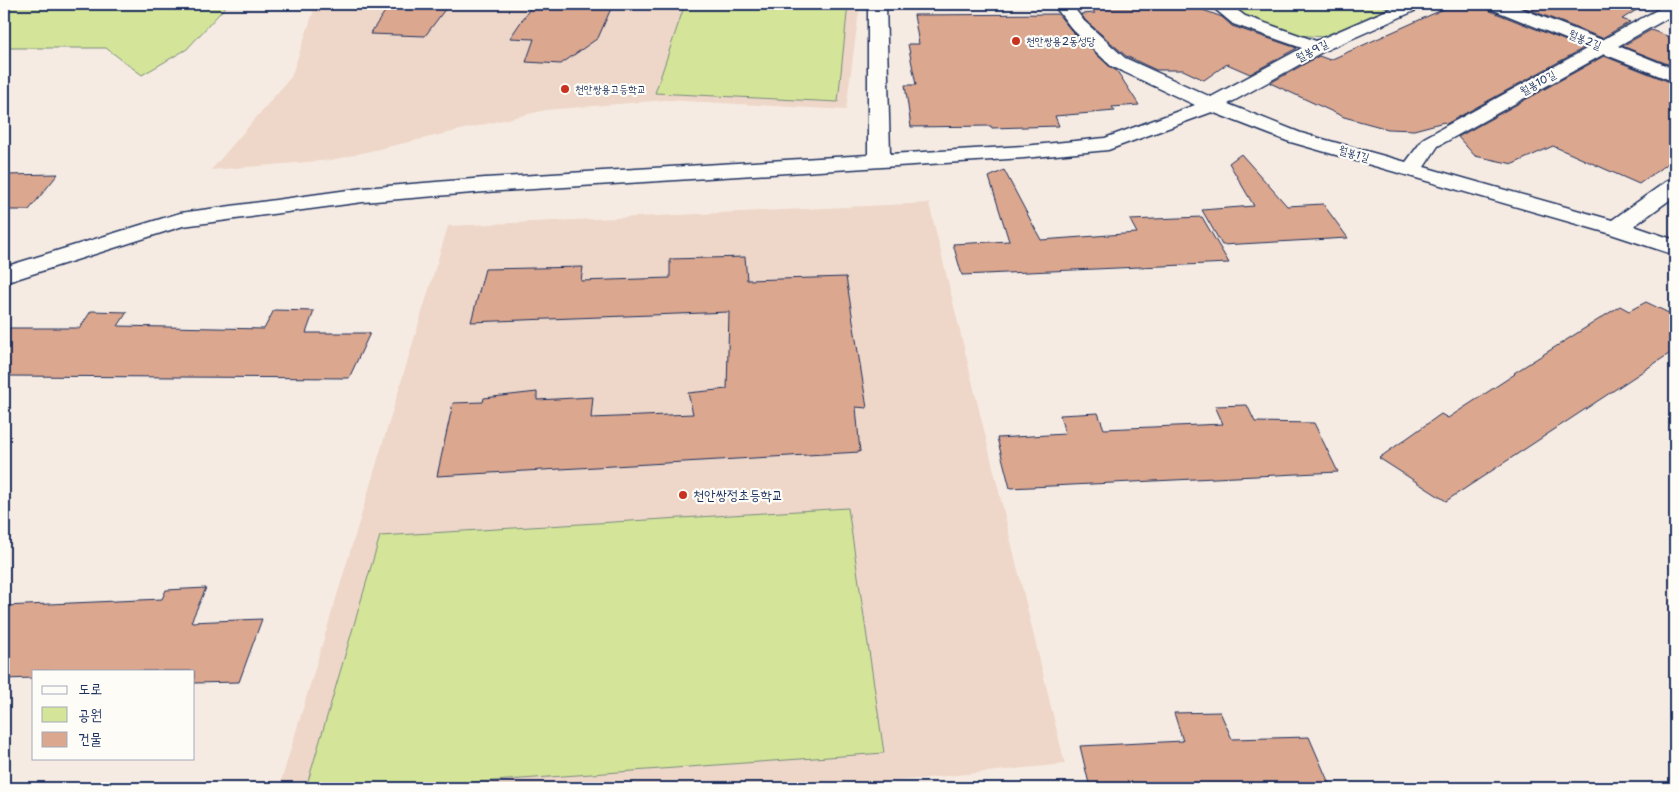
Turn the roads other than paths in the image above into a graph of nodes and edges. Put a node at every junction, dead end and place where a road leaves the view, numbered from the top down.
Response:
1 (877, 4) edge
2 (1062, 4) edge
3 (1218, 4) edge
4 (1415, 4) edge
5 (1495, 4) edge
6 (1675, 7) edge
7 (1317, 47) junction
8 (1603, 48) junction
9 (1675, 76) edge
10 (1212, 105) junction
11 (879, 162) junction
12 (1411, 170) junction
13 (1675, 186) edge
14 (1616, 228) junction
15 (1675, 248) edge
16 (4, 275) edge

1 - 11 street
2 - 10 street, 월봉1길
3 - 7 street
4 - 7 street, 월봉9길
5 - 8 street, 월봉2길
6 - 8 street, 월봉10길
7 - 10 street, 월봉9길
8 - 9 street, 월봉2길
8 - 12 street, 월봉10길
10 - 11 street, 월봉9길
10 - 12 street, 월봉1길
11 - 16 street, 월봉9길
12 - 14 street, 월봉1길
13 - 14 street
14 - 15 street, 월봉1길

